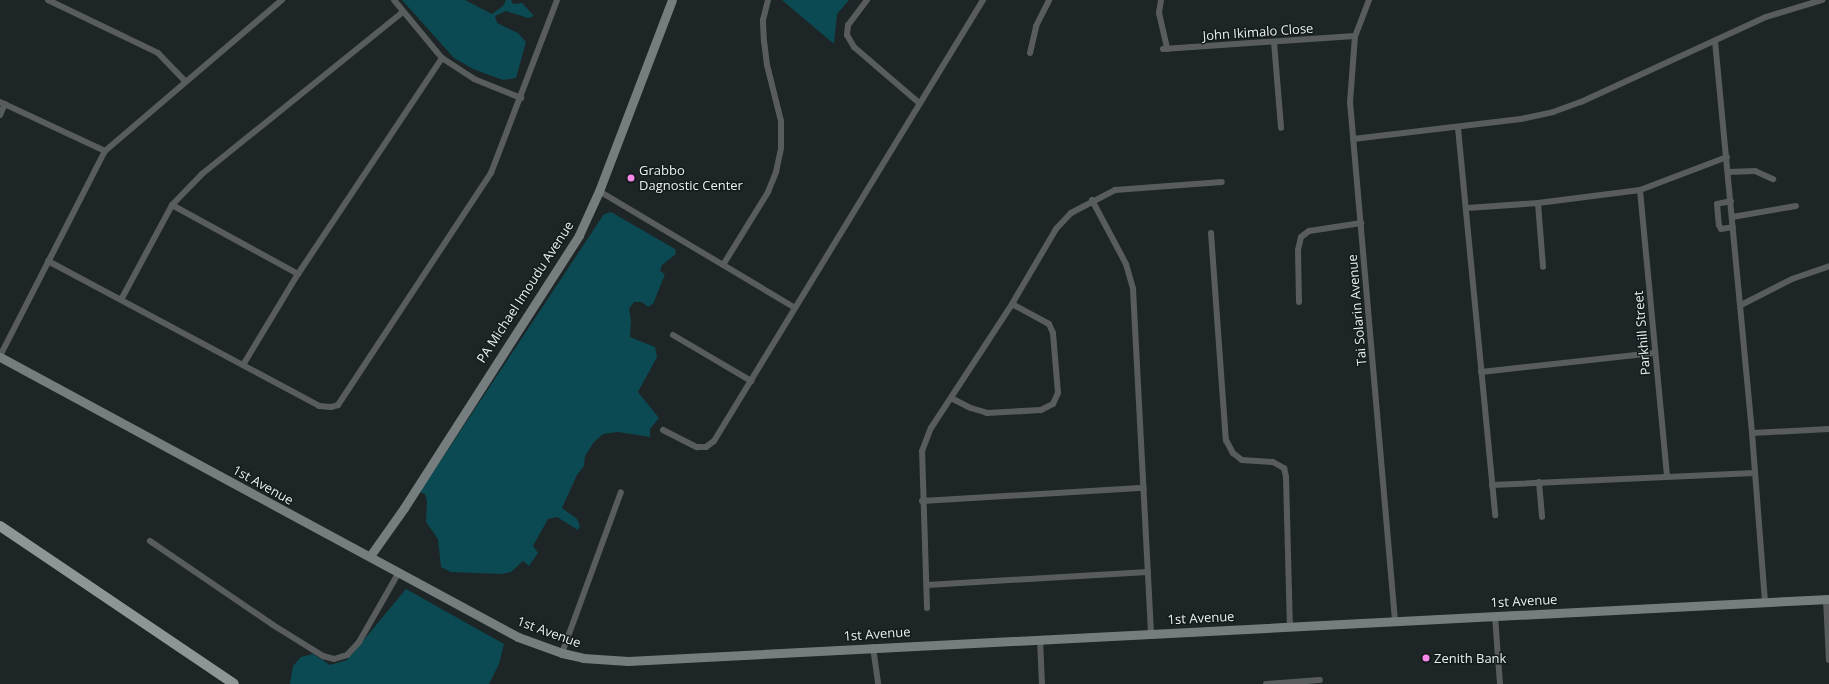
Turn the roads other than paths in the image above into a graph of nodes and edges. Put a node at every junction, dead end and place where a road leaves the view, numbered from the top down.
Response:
1 (48, 0) edge
2 (270, 0) edge
3 (282, 0) edge
4 (394, 0) edge
5 (557, 0) edge
6 (672, 0) edge
7 (768, 0) edge
8 (867, 0) edge
9 (982, 0) edge
10 (1049, 0) edge
11 (1161, 0) edge
12 (1369, 0) edge
13 (1822, 0) edge
14 (274, 6) junction
15 (404, 12) junction
16 (1355, 36) junction
17 (1715, 41) junction
18 (1274, 42) junction
19 (1030, 53) dead end
20 (442, 58) junction
21 (184, 80) junction
22 (521, 98) junction
23 (3, 103) edge
24 (918, 103) junction
25 (0, 115) edge
26 (1281, 128) dead end
27 (1458, 128) junction
28 (1353, 139) junction
29 (105, 151) junction
30 (1727, 157) junction
31 (1728, 172) junction
32 (1773, 179) dead end
33 (1222, 182) dead end
34 (1640, 190) junction
35 (599, 191) junction
36 (1092, 200) junction
37 (1731, 201) junction
38 (1538, 203) junction
39 (172, 205) junction
40 (1796, 206) dead end
41 (1467, 208) junction
42 (1732, 217) junction
43 (1361, 223) junction
44 (1733, 227) junction
45 (1211, 233) dead end
46 (48, 261) junction
47 (723, 265) junction
48 (1829, 266) edge
49 (1543, 267) dead end
50 (298, 274) junction
51 (122, 298) junction
52 (1299, 302) dead end
53 (1012, 304) junction
54 (1741, 305) junction
55 (795, 308) junction
56 (673, 335) dead end
57 (1654, 353) junction
58 (0, 357) edge
59 (243, 365) junction
60 (1481, 372) junction
61 (750, 381) junction
62 (951, 398) junction
63 (662, 430) dead end
64 (1829, 430) edge
65 (1752, 433) junction
66 (1755, 473) junction
67 (1667, 475) junction
68 (1539, 482) junction
69 (1492, 485) junction
70 (1144, 488) junction
71 (621, 492) dead end
72 (922, 502) junction
73 (1495, 515) dead end
74 (1542, 517) dead end
75 (0, 526) edge
76 (150, 541) dead end
77 (370, 556) junction
78 (399, 572) junction
79 (1148, 572) junction
80 (927, 585) junction
81 (1828, 599) edge
82 (1765, 603) junction
83 (928, 608) dead end
84 (1496, 616) junction
85 (1395, 621) junction
86 (1290, 626) junction
87 (1151, 634) junction
88 (1040, 639) junction
89 (873, 647) junction
90 (562, 654) junction
91 (1829, 660) edge
92 (1320, 680) dead end
93 (234, 684) edge
94 (878, 684) edge
95 (1042, 684) edge
96 (1266, 684) edge
97 (1500, 684) edge

1 - 21 street
2 - 14 street
3 - 14 street
4 - 15 street
5 - 22 street
6 - 35 street, PA Michael Imoudu Avenue
7 - 47 street
8 - 24 street
9 - 24 street
10 - 19 street
11 - 18 street, John Ikimalo Close
12 - 16 street, Tai Solarin Avenue
13 - 17 street
14 - 21 street
15 - 20 street
15 - 39 street
16 - 18 street, John Ikimalo Close
16 - 28 street, Tai Solarin Avenue
17 - 27 street
17 - 30 street
18 - 26 street
20 - 22 street
20 - 50 street
21 - 29 street
22 - 59 street
23 - 25 street
23 - 29 street
24 - 55 street
27 - 28 street
27 - 41 street
28 - 43 street, Tai Solarin Avenue
29 - 46 street
30 - 31 street
30 - 34 street
31 - 32 street
31 - 37 street
33 - 36 street
34 - 38 street
34 - 57 street, Parkhill Street
35 - 47 street
35 - 77 street, PA Michael Imoudu Avenue
36 - 53 street
36 - 70 street
37 - 42 street
37 - 44 street
38 - 41 street
38 - 49 street
39 - 50 street
39 - 51 street
40 - 42 street
41 - 60 street
42 - 44 street
43 - 52 street
43 - 85 street, Tai Solarin Avenue
44 - 54 street
45 - 86 street
46 - 51 street
46 - 58 street
47 - 55 street
48 - 54 street
50 - 59 street
51 - 59 street
53 - 62 street
53 - 62 street
54 - 65 street
55 - 61 street
56 - 61 street
57 - 60 street
57 - 67 street, Parkhill Street
58 - 77 street, 1st Avenue
60 - 69 street
61 - 63 street
62 - 72 street
64 - 65 street
65 - 66 street
66 - 67 street
66 - 82 street
67 - 68 street
68 - 69 street
68 - 74 street
69 - 73 street
70 - 72 street
70 - 79 street
71 - 90 street
72 - 80 street
75 - 93 main road
76 - 78 street
77 - 78 street, 1st Avenue
78 - 90 street, 1st Avenue
79 - 80 street
79 - 87 street
80 - 83 street
81 - 82 street, 1st Avenue
81 - 91 street
82 - 84 street, 1st Avenue
84 - 85 street, 1st Avenue
84 - 97 street
85 - 86 street, 1st Avenue
86 - 87 street, 1st Avenue
87 - 88 street, 1st Avenue
88 - 89 street, 1st Avenue
88 - 95 street
89 - 90 street, 1st Avenue
89 - 94 street
92 - 96 street

